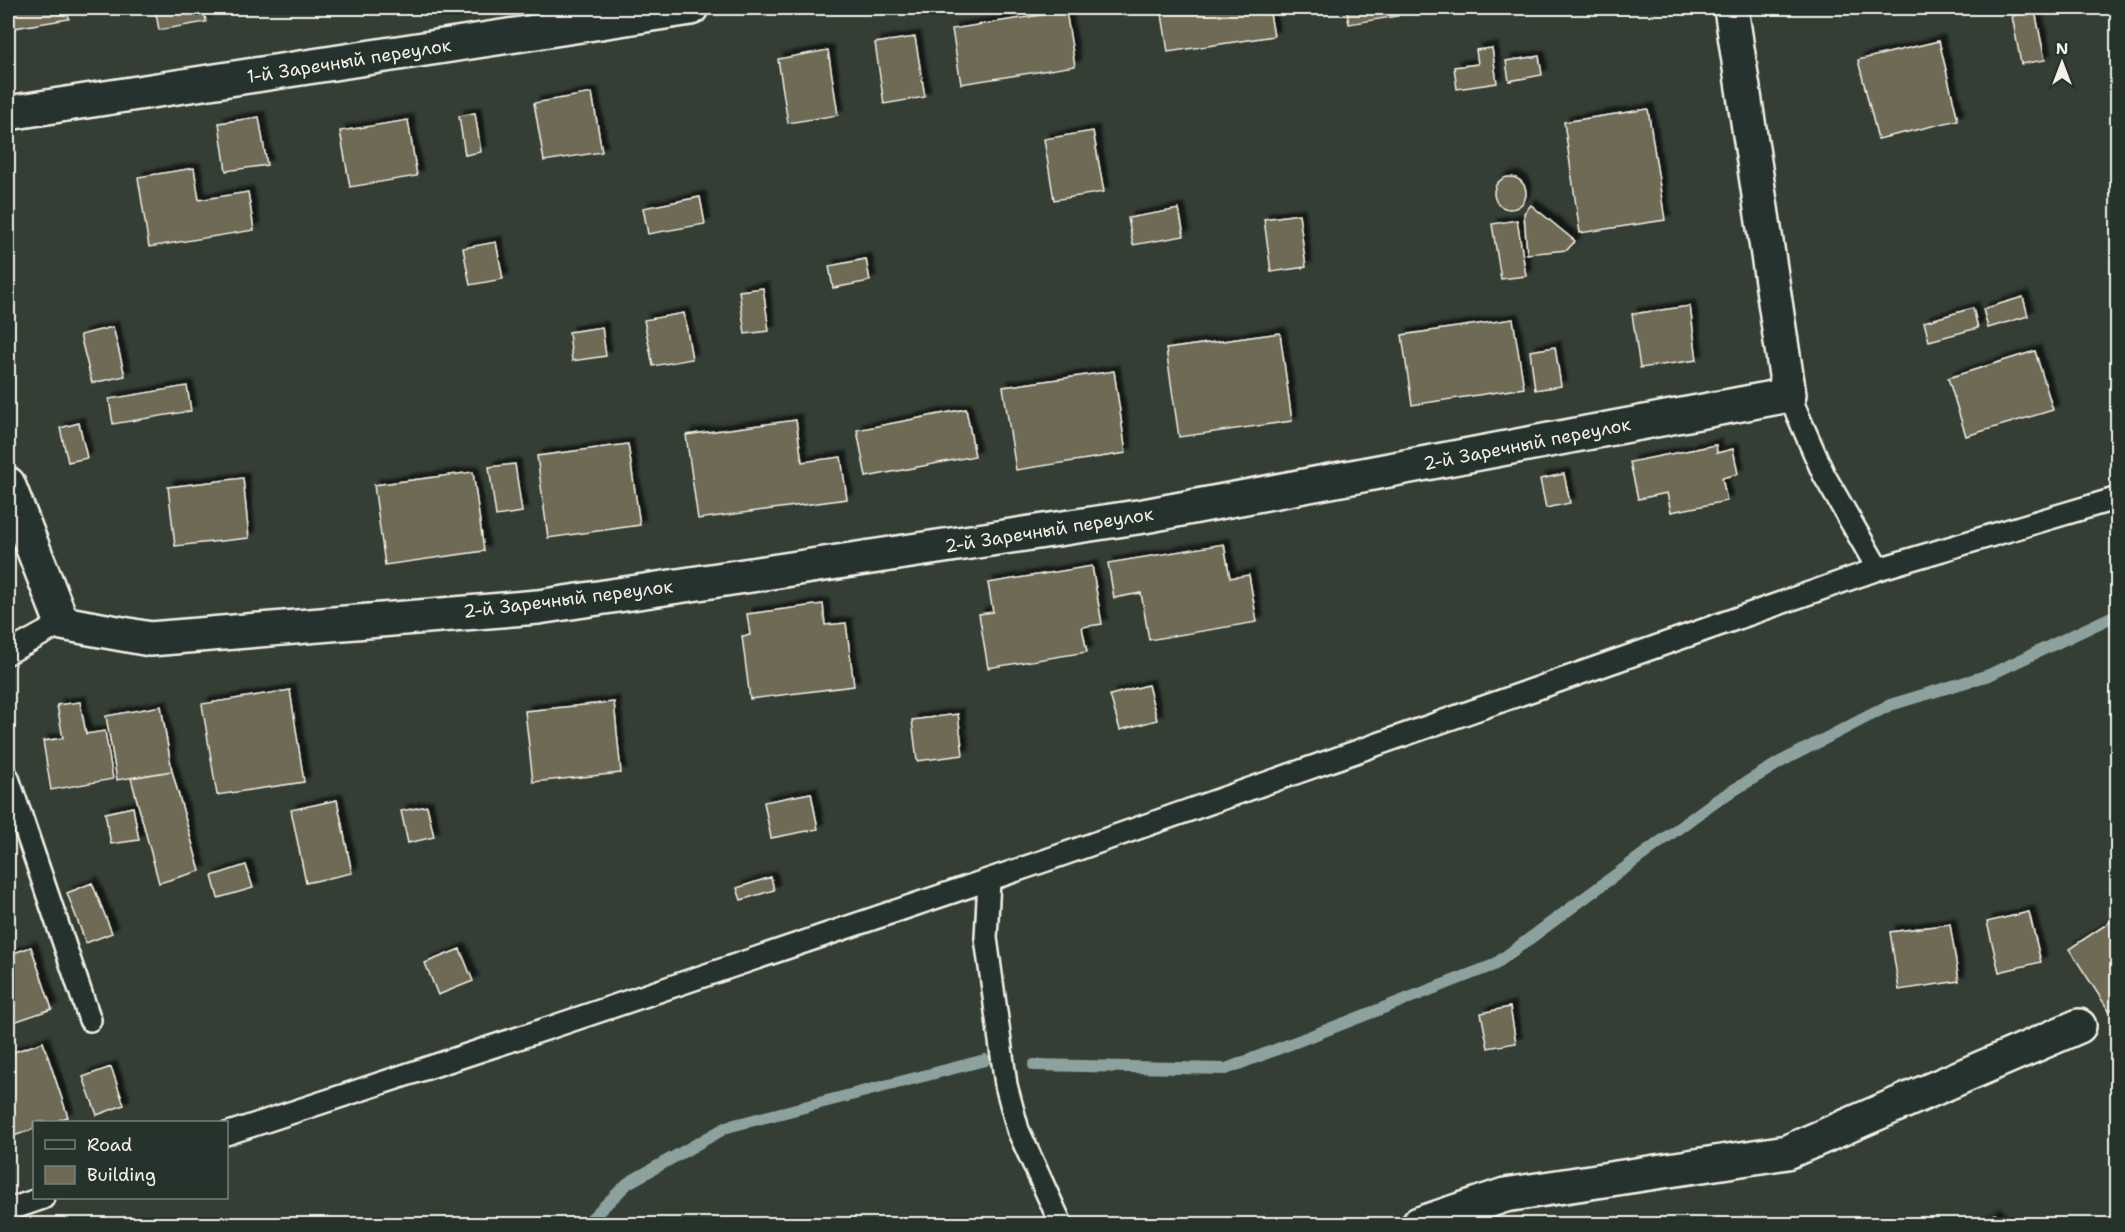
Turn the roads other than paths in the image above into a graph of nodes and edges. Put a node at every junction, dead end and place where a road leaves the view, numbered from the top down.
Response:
1 (691, 8) edge
2 (1731, 8) edge
3 (8, 113) edge
4 (1789, 395) junction
5 (8, 484) edge
6 (2118, 498) edge
7 (1878, 569) junction
8 (62, 623) junction
9 (8, 653) edge
10 (8, 778) edge
11 (989, 880) junction
12 (90, 1020) dead end
13 (2079, 1026) dead end
14 (228, 1133) edge
15 (38, 1199) edge
16 (8, 1210) edge
17 (1061, 1224) edge
18 (1419, 1224) edge

1 - 3 street, 1-й Заречный переулок
2 - 4 street
4 - 7 lane
4 - 8 street, 2-й Заречный переулок
5 - 8 street
6 - 7 lane
7 - 11 lane
8 - 9 lane
10 - 12 lane
11 - 14 lane
11 - 17 lane
13 - 18 street
15 - 16 lane

